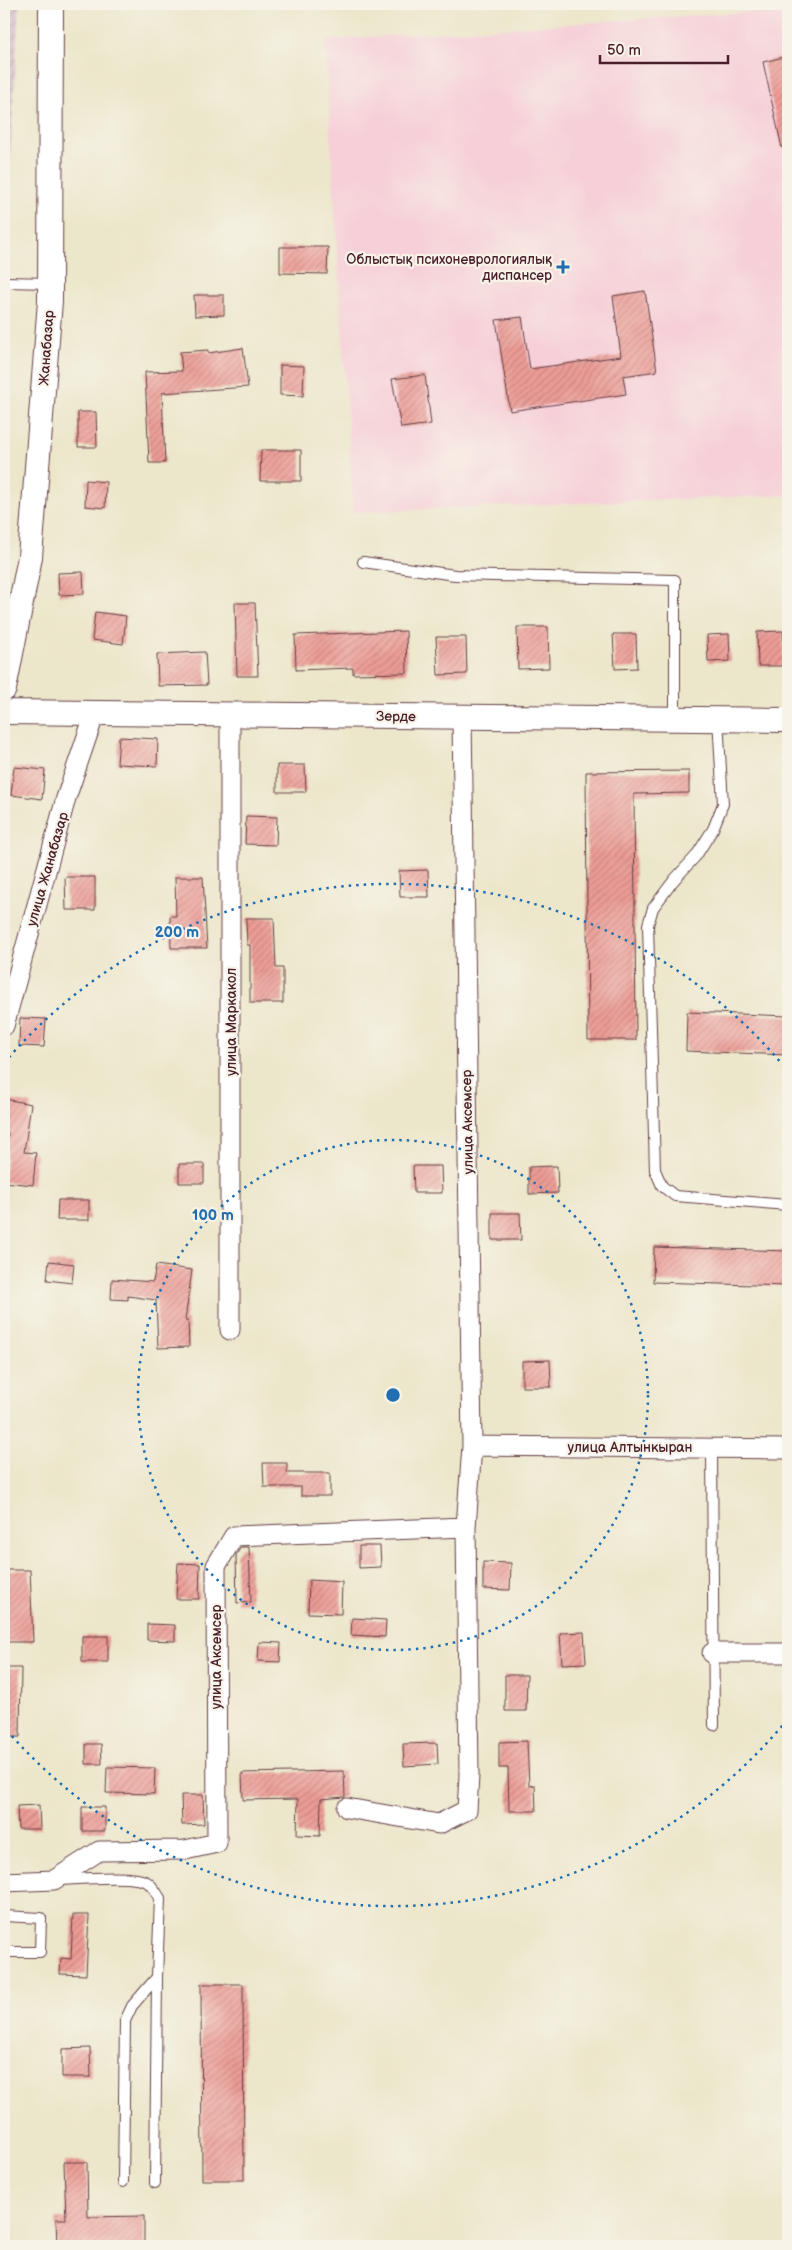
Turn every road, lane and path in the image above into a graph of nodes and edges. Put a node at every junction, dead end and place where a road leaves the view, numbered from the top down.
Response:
1 (51, 4) edge
2 (4, 282) edge
3 (50, 284) junction
4 (363, 562) dead end
5 (4, 689) edge
6 (4, 712) edge
7 (95, 713) junction
8 (230, 714) junction
9 (462, 716) junction
10 (674, 718) junction
11 (718, 719) junction
12 (788, 720) edge
13 (4, 1026) edge
14 (788, 1205) edge
15 (230, 1330) dead end
16 (472, 1446) junction
17 (712, 1448) junction
18 (788, 1449) edge
19 (466, 1527) junction
20 (788, 1652) edge
21 (712, 1653) junction
22 (714, 1725) dead end
23 (347, 1808) dead end
24 (54, 1880) junction
25 (4, 1882) edge
26 (4, 1916) edge
27 (4, 1952) edge
28 (157, 1977) junction
29 (123, 2182) dead end
30 (155, 2183) dead end

1 - 3 street, Жанабазар
2 - 3 lane
3 - 5 street, Жанабазар
4 - 10 lane
6 - 7 street, Зерде
7 - 8 street, Зерде
7 - 13 street, улица Жанабазар
8 - 9 street, Зерде
8 - 15 street, улица Маркакол
9 - 10 street, Зерде
9 - 16 street, улица Аксемсер
10 - 11 street, Зерде
11 - 12 street, Зерде
11 - 14 lane
16 - 17 street, улица Алтынкыран
16 - 19 street, улица Аксемсер
17 - 18 street, улица Алтынкыран
17 - 21 lane
19 - 23 street, улица Аксемсер
19 - 24 street, улица Аксемсер
20 - 21 street
21 - 22 lane
24 - 25 street
24 - 28 lane
26 - 27 lane
28 - 29 lane
28 - 30 lane

